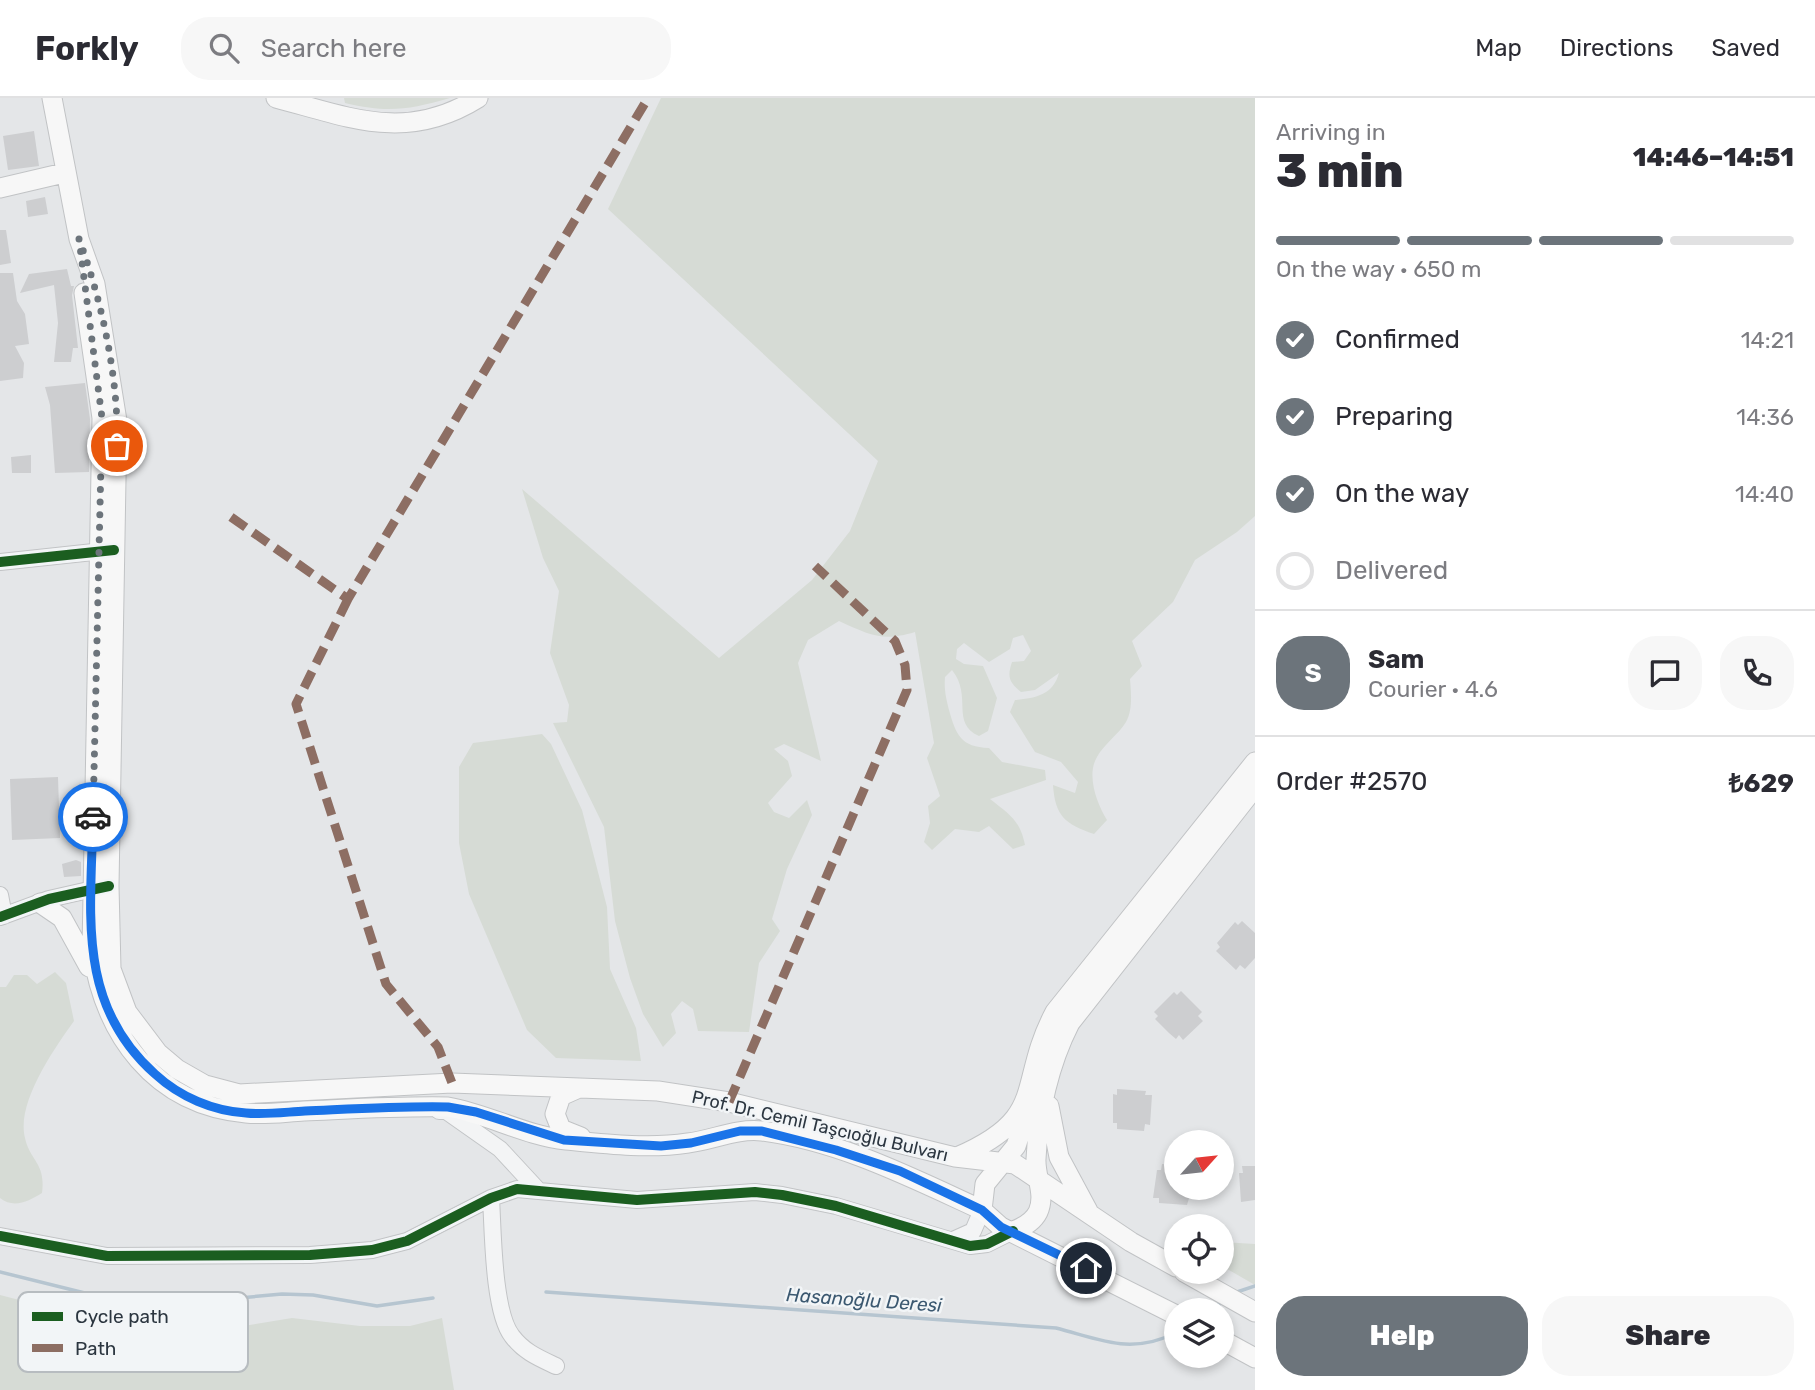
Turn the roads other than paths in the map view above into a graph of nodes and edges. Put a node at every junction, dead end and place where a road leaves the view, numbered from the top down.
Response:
1 (52, 98) edge
2 (276, 98) edge
3 (478, 98) edge
4 (64, 173) junction
5 (0, 188) edge
6 (106, 551) junction
7 (0, 562) edge
8 (1255, 761) edge
9 (1255, 787) edge
10 (100, 888) junction
11 (0, 895) edge
12 (40, 903) junction
13 (2, 916) edge
14 (96, 981) junction
15 (587, 1086) junction
16 (1039, 1088) junction
17 (356, 1109) junction
18 (621, 1144) junction
19 (955, 1157) junction
20 (1004, 1164) junction
21 (1037, 1181) junction
22 (538, 1190) junction
23 (491, 1198) junction
24 (982, 1210) junction
25 (1090, 1215) junction
26 (1013, 1231) junction
27 (0, 1236) edge
28 (953, 1240) junction
29 (1164, 1261) edge
30 (1205, 1284) edge
31 (1164, 1309) edge
32 (1255, 1312) edge
33 (1234, 1347) edge
34 (1255, 1358) edge
35 (556, 1366) dead end

1 - 4 main road
2 - 3 main road
4 - 5 main road
4 - 6 main road
6 - 7 street
6 - 10 main road
8 - 16 main road
9 - 16 main road
10 - 12 street
10 - 14 main road, Prof. Dr. Cemil Taşcıoğlu Bulvarı
10 - 15 main road, Prof. Dr. Cemil Taşcıoğlu Bulvarı
11 - 13 street
12 - 13 street
12 - 14 main road
14 - 17 main road, Prof. Dr. Cemil Taşcıoğlu Bulvarı
15 - 18 main road
15 - 19 main road, Prof. Dr. Cemil Taşcıoğlu Bulvarı
16 - 19 main road
16 - 20 main road
16 - 21 main road
16 - 25 main road
17 - 18 main road, Prof. Dr. Cemil Taşcıoğlu Bulvarı
17 - 22 street
18 - 24 main road, Prof. Dr. Cemil Taşcıoğlu Bulvarı
19 - 20 main road, Prof. Dr. Cemil Taşcıoğlu Bulvarı
20 - 21 main road
20 - 24 main road
21 - 25 main road
21 - 26 main road
22 - 23 street
22 - 28 street
23 - 27 street
23 - 35 street
24 - 26 main road
24 - 28 street
25 - 29 main road
26 - 28 street
26 - 31 main road
30 - 32 main road
33 - 34 main road

